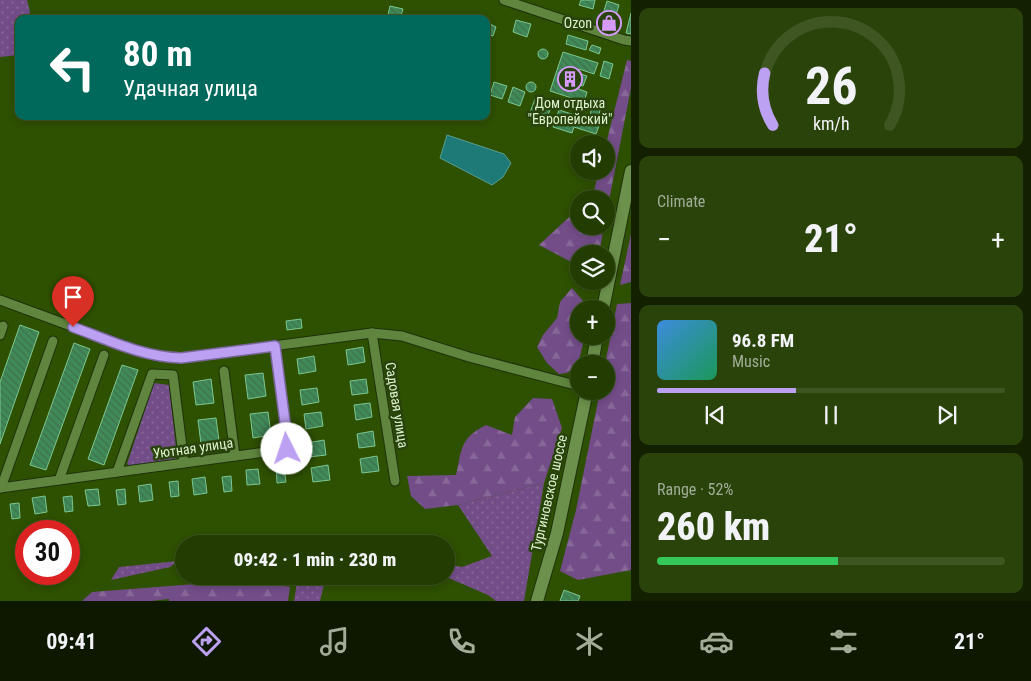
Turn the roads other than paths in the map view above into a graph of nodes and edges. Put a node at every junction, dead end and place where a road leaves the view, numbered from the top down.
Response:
1 (504, 0) edge
2 (631, 41) edge
3 (631, 171) edge
4 (0, 300) edge
5 (605, 300) edge
6 (372, 333) junction
7 (53, 341) dead end
8 (275, 346) junction
9 (104, 355) dead end
10 (224, 371) dead end
11 (570, 384) edge
12 (585, 400) edge
13 (235, 456) junction
14 (184, 463) junction
15 (117, 472) junction
16 (59, 480) junction
17 (395, 481) dead end
18 (0, 488) edge
19 (537, 601) edge

1 - 2 street
3 - 5 main road
4 - 8 street
6 - 8 street
6 - 11 street
6 - 17 street, Садовая улица
7 - 18 street
8 - 13 street, Уютная улица
9 - 16 street
10 - 13 street
12 - 19 main road, Тургиновское шоссе
13 - 14 street, Уютная улица
14 - 15 street, Уютная улица
14 - 15 street
15 - 16 street, Уютная улица
16 - 18 street, Уютная улица

